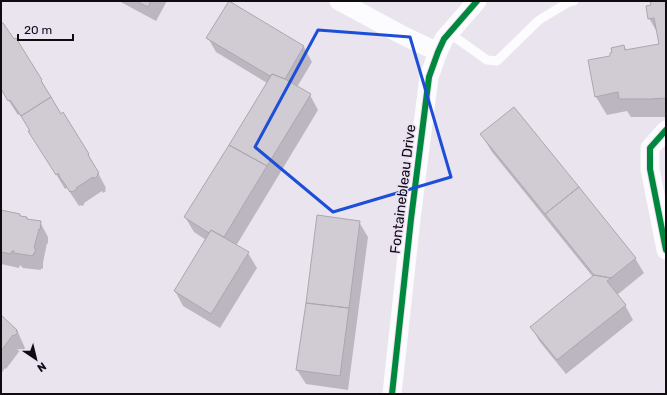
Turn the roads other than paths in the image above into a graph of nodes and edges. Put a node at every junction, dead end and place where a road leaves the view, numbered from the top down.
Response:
1 (339, 1) edge
2 (477, 1) edge
3 (574, 1) edge
4 (449, 33) junction
5 (438, 52) junction
6 (666, 130) edge
7 (666, 250) edge
8 (392, 394) edge

1 - 5 street
2 - 4 street, Fontainebleau Drive
3 - 4 lane
4 - 5 street, Fontainebleau Drive
5 - 8 street, Fontainebleau Drive
6 - 7 street

